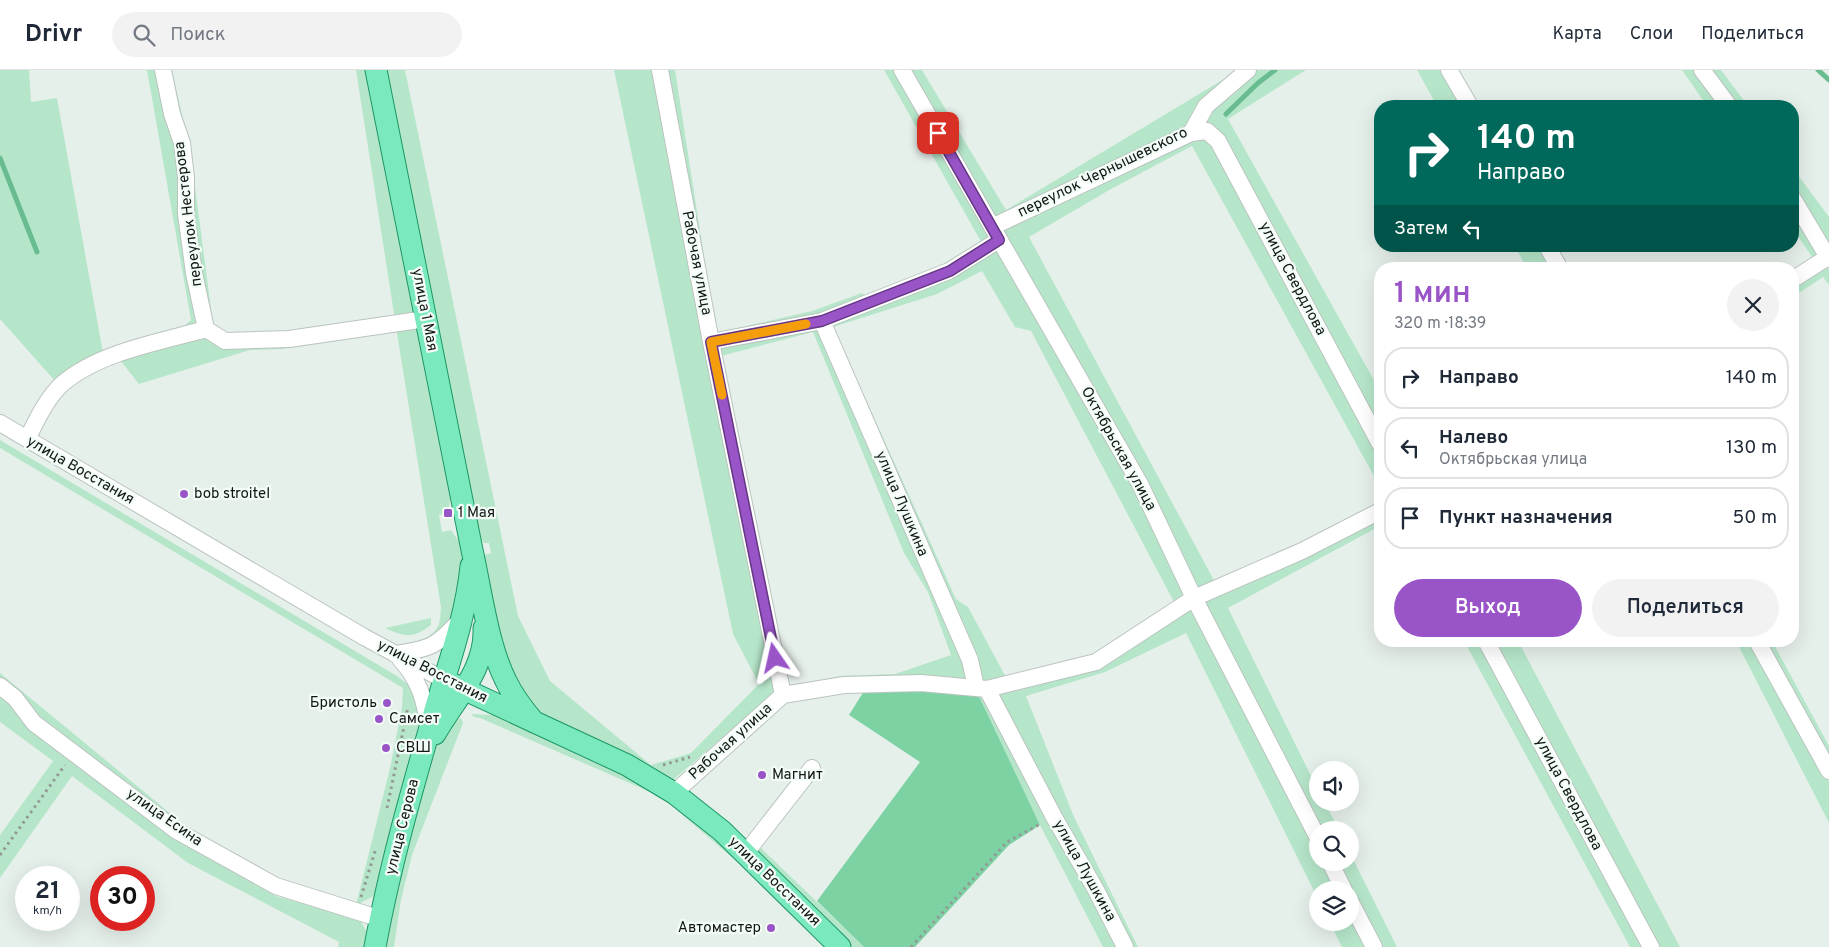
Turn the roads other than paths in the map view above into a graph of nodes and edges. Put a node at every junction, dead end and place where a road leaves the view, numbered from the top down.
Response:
1 (163, 70) edge
2 (376, 70) edge
3 (660, 70) edge
4 (902, 70) edge
5 (1248, 70) edge
6 (1449, 70) edge
7 (1702, 70) edge
8 (1466, 100) edge
9 (1724, 100) edge
10 (1191, 133) junction
11 (1799, 209) edge
12 (996, 234) junction
13 (1829, 258) edge
14 (1799, 276) edge
15 (426, 319) junction
16 (822, 321) junction
17 (206, 329) junction
18 (711, 342) junction
19 (0, 423) edge
20 (1374, 433) edge
21 (27, 439) junction
22 (1374, 514) edge
23 (472, 550) junction
24 (482, 595) junction
25 (1194, 598) junction
26 (461, 619) junction
27 (1489, 647) edge
28 (1761, 647) edge
29 (395, 654) junction
30 (444, 680) junction
31 (0, 686) edge
32 (982, 688) junction
33 (464, 689) junction
34 (783, 695) junction
35 (500, 706) junction
36 (534, 722) junction
37 (434, 729) junction
38 (812, 768) dead end
39 (1829, 771) edge
40 (674, 793) junction
41 (1309, 821) edge
42 (746, 854) junction
43 (1359, 918) edge
44 (380, 919) junction
45 (376, 947) edge
46 (840, 947) edge
47 (1125, 947) edge
48 (1374, 947) edge
49 (1651, 947) edge

1 - 17 street, переулок Нестерова
2 - 15 main road, улица 1 Мая
3 - 18 street, Рабочая улица
4 - 12 street, Октябрьская улица
5 - 10 street, переулок Чернышевского
6 - 8 street
7 - 9 street
10 - 12 street, переулок Чернышевского
10 - 20 street, улица Свердлова
11 - 13 street
12 - 16 street, переулок Чернышевского
12 - 25 street, Октябрьская улица
13 - 14 street
15 - 17 street
15 - 23 main road, улица 1 Мая
16 - 18 street, переулок Чернышевского
16 - 32 street, улица Лушкина
17 - 21 street
18 - 34 street, Рабочая улица
19 - 21 street, улица Восстания
21 - 29 street, улица Восстания
22 - 25 street
23 - 24 main road, улица 1 Мая
23 - 26 main road, улица 1 Мая
24 - 33 main road
24 - 36 main road, улица 1 Мая
25 - 32 street
25 - 41 street, Октябрьская улица
26 - 29 street
26 - 30 main road, улица 1 Мая
27 - 49 street, улица Свердлова
28 - 39 street
29 - 30 street, улица Восстания
29 - 37 street
30 - 33 main road, улица Восстания
30 - 37 main road, улица Серова
31 - 44 street, улица Есина
32 - 34 street
32 - 47 street, улица Лушкина
33 - 35 main road, улица Восстания
33 - 37 main road
34 - 40 street, Рабочая улица
35 - 36 main road, улица Восстания
35 - 37 main road
36 - 40 main road, улица Восстания
37 - 44 main road, улица Серова
38 - 42 street
40 - 42 main road, улица Восстания
42 - 46 main road, улица Восстания
43 - 48 street
44 - 45 main road, улица Серова

